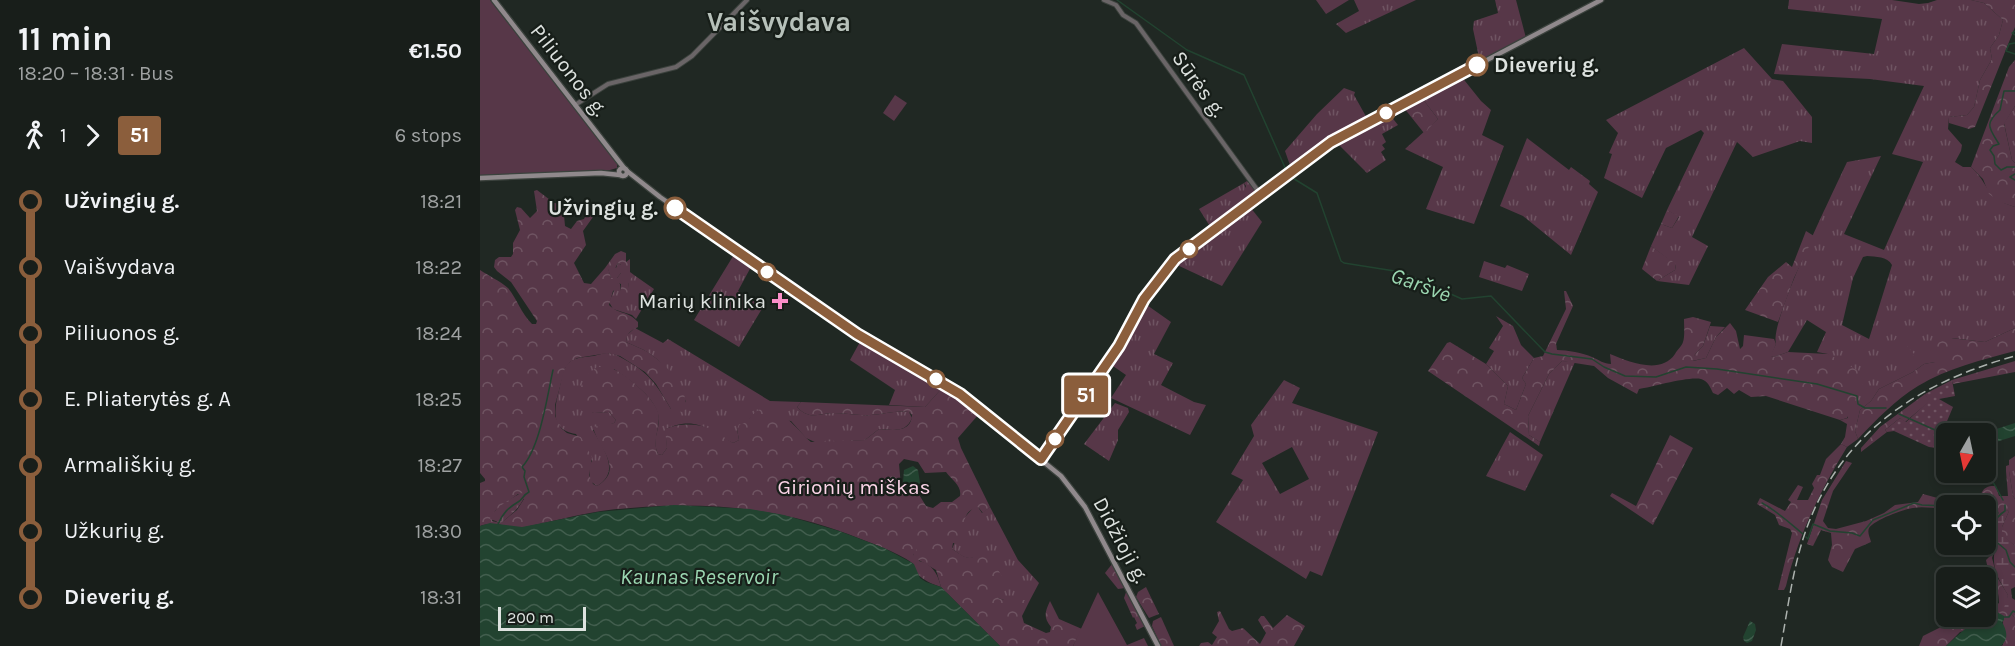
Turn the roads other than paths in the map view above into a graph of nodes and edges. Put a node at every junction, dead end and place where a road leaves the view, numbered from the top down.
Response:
1 (494, 0) edge
2 (747, 0) edge
3 (1104, 0) edge
4 (1601, 0) edge
5 (575, 105) junction
6 (622, 171) junction
7 (480, 178) edge
8 (1262, 195) junction
9 (1041, 459) junction
10 (1158, 646) edge

1 - 5 main road, Piliuonos g.
2 - 5 street
3 - 8 street, Sūrės g.
4 - 8 main road
5 - 6 main road, Piliuonos g.
6 - 7 main road
6 - 9 main road, Piliuonos g.
8 - 9 main road
9 - 10 main road, Didžioji g.

